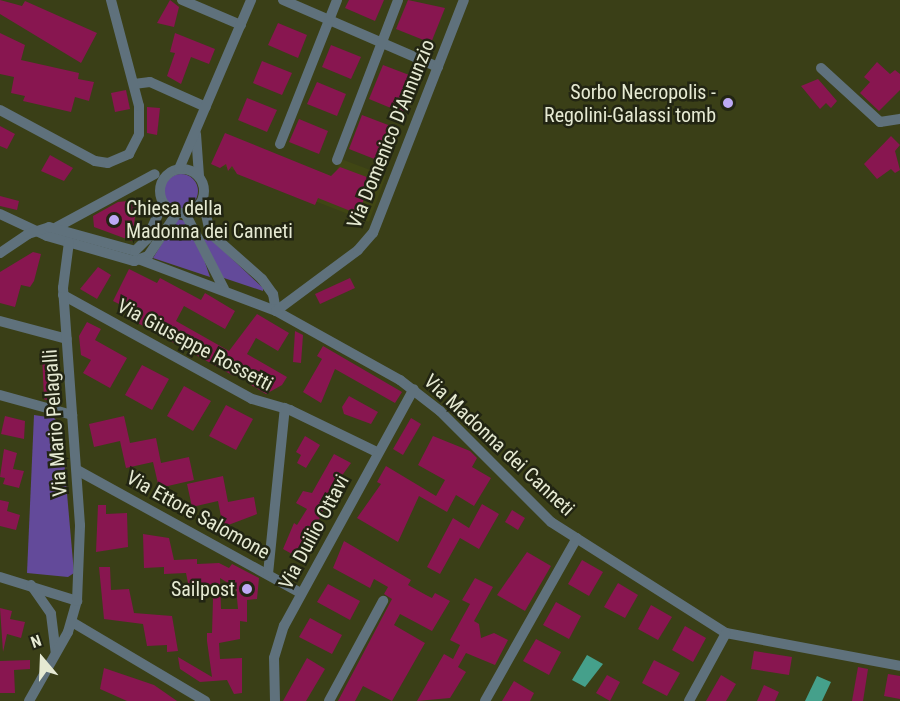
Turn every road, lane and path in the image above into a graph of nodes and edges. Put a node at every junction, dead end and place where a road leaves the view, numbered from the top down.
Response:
1 (111, 0) edge
2 (182, 0) edge
3 (251, 0) edge
4 (283, 0) edge
5 (337, 0) edge
6 (398, 0) edge
7 (464, 0) edge
8 (329, 20) junction
9 (241, 25) junction
10 (382, 43) junction
11 (438, 68) junction
12 (821, 68) dead end
13 (134, 84) junction
14 (206, 107) junction
15 (0, 110) edge
16 (900, 119) edge
17 (196, 129) junction
18 (280, 144) dead end
19 (337, 160) dead end
20 (179, 169) junction
21 (155, 174) dead end
22 (199, 176) junction
23 (203, 200) junction
24 (164, 203) junction
25 (181, 213) junction
26 (0, 214) edge
27 (57, 228) junction
28 (36, 230) junction
29 (69, 242) junction
30 (0, 253) edge
31 (141, 260) junction
32 (225, 290) junction
33 (63, 295) junction
34 (276, 311) junction
35 (0, 321) edge
36 (67, 339) junction
37 (414, 389) junction
38 (0, 395) edge
39 (285, 408) junction
40 (72, 415) junction
41 (377, 452) junction
42 (76, 470) junction
43 (577, 538) junction
44 (268, 574) junction
45 (0, 577) edge
46 (31, 585) junction
47 (301, 593) junction
48 (383, 601) dead end
49 (77, 602) junction
50 (72, 622) junction
51 (726, 633) junction
52 (56, 652) junction
53 (900, 666) edge
54 (29, 701) edge
55 (205, 701) edge
56 (275, 701) edge
57 (329, 701) edge
58 (484, 701) edge
59 (689, 701) edge

1 - 13 street
2 - 9 street
3 - 9 street
4 - 8 street
5 - 8 street
6 - 10 street
7 - 11 street, Via Domenico D'Annunzio
8 - 10 street
8 - 18 street
9 - 14 street
10 - 11 street
10 - 19 street
11 - 34 street, Via Domenico D'Annunzio
12 - 16 street
13 - 14 street
13 - 15 street
14 - 17 street
17 - 20 street
17 - 22 street
20 - 22 street
20 - 24 street
21 - 27 street
22 - 23 street
23 - 25 street
23 - 34 street
24 - 25 street
24 - 27 street
25 - 31 street
25 - 32 street
26 - 28 street, Via Madonna dei Canneti
27 - 28 street
28 - 29 street, Via Madonna dei Canneti
28 - 30 street
29 - 31 street, Via Madonna dei Canneti
29 - 33 street, Via Mario Pelagalli
31 - 32 street, Via Madonna dei Canneti
32 - 34 street, Via Madonna dei Canneti
33 - 36 street, Via Mario Pelagalli
33 - 39 street, Via Giuseppe Rossetti
34 - 37 street, Via Madonna dei Canneti
35 - 36 street
36 - 40 street, Via Mario Pelagalli
37 - 41 street, Via Duilio Ottavi
37 - 43 street, Via Madonna dei Canneti
38 - 40 street
39 - 41 street, Via Giuseppe Rossetti
39 - 44 street
40 - 42 street, Via Mario Pelagalli
41 - 47 street, Via Duilio Ottavi
42 - 44 street, Via Ettore Salomone
42 - 49 street, Via Mario Pelagalli
43 - 51 street, Via Madonna dei Canneti
43 - 58 street
44 - 47 street, Via Ettore Salomone
45 - 46 street
46 - 49 street
46 - 52 street
47 - 56 street, Via Duilio Ottavi
48 - 57 street
49 - 50 street, Via Mario Pelagalli
50 - 52 street, Via Mario Pelagalli
50 - 55 street
51 - 53 street, Via Madonna dei Canneti
51 - 59 street
52 - 54 street, Via Mario Pelagalli

